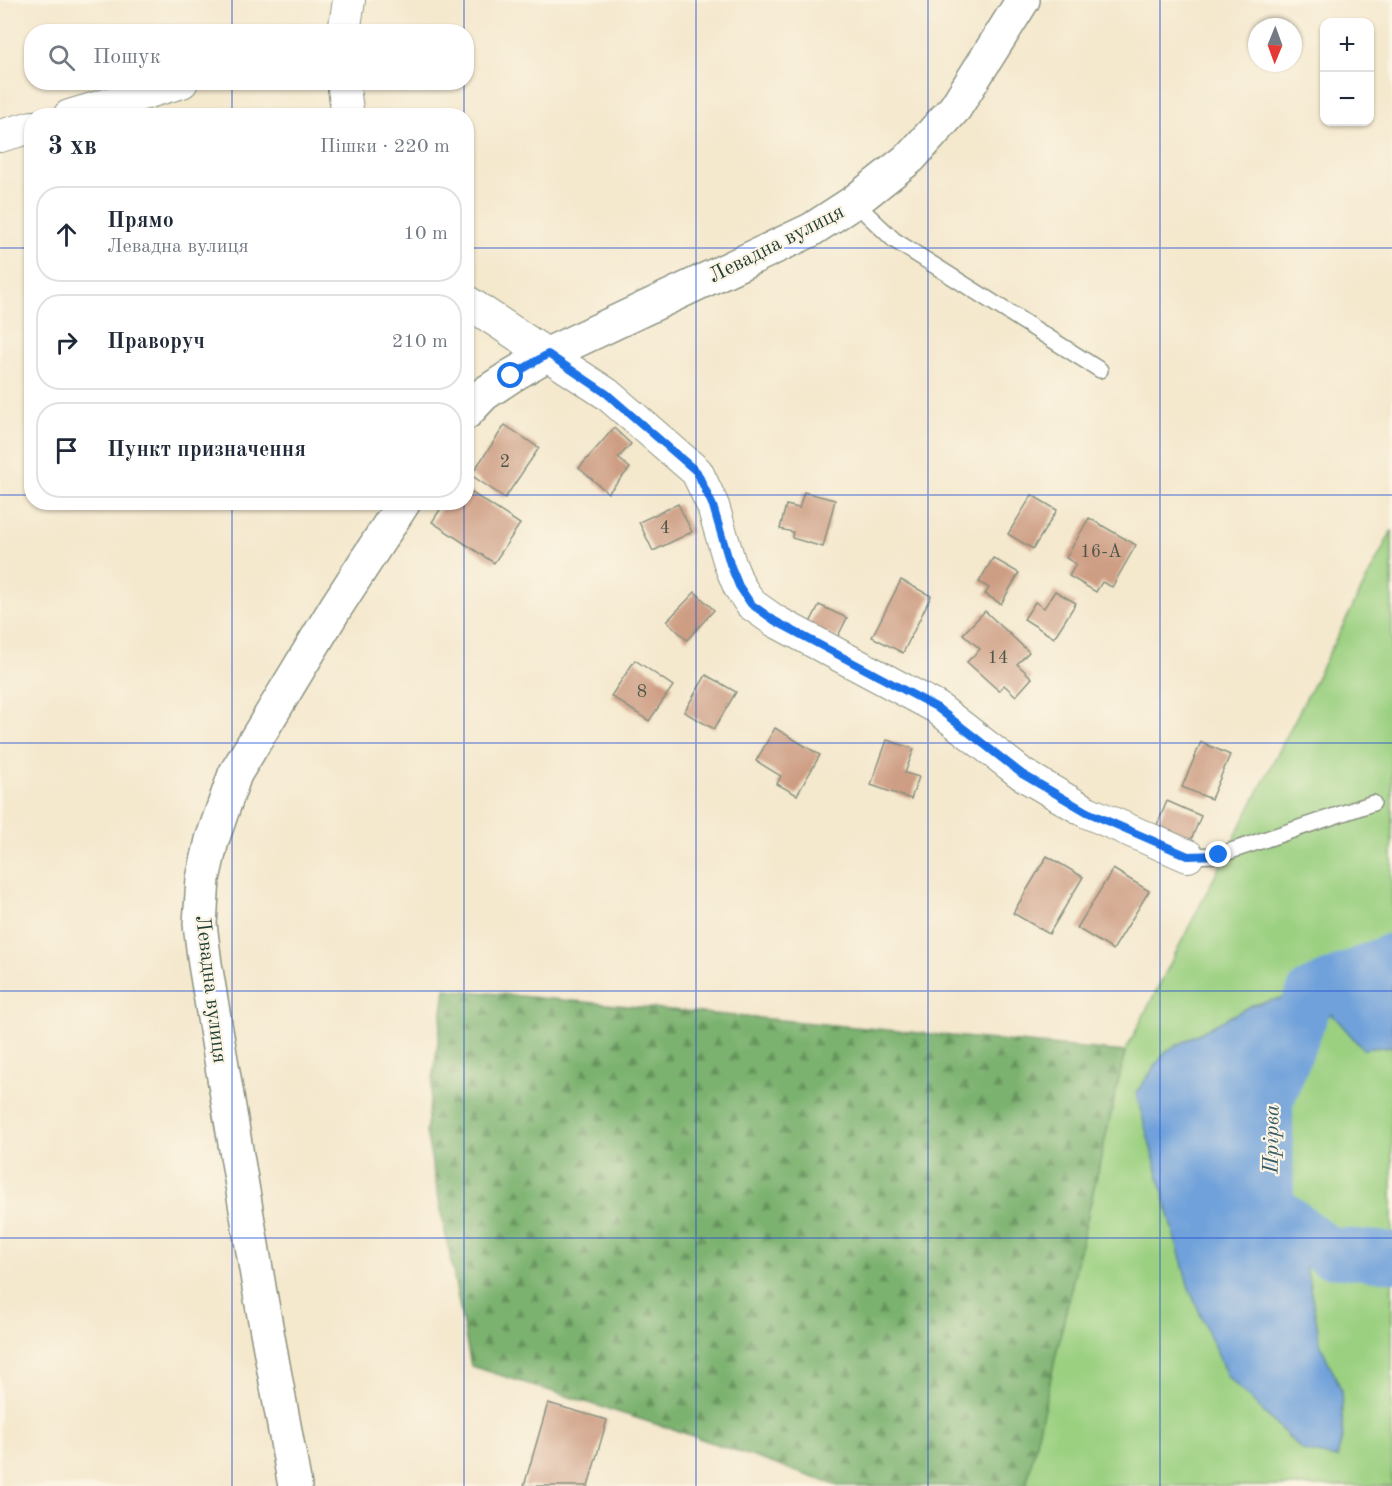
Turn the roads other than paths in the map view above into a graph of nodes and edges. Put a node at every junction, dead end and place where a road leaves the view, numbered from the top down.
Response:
1 (349, 0) edge
2 (1023, 0) edge
3 (345, 24) edge
4 (155, 90) edge
5 (344, 90) edge
6 (96, 108) edge
7 (346, 108) edge
8 (24, 128) edge
9 (0, 136) edge
10 (854, 202) junction
11 (474, 306) edge
12 (548, 354) junction
13 (1100, 370) dead end
14 (474, 405) edge
15 (399, 510) edge
16 (1373, 803) dead end
17 (1188, 856) joint
18 (295, 1486) edge

1 - 3 street
2 - 10 street, Левадна вулиця
4 - 6 street
5 - 7 street
8 - 9 street
10 - 12 street, Левадна вулиця
10 - 13 lane
11 - 12 street
12 - 14 street, Левадна вулиця
12 - 17 street
15 - 18 street, Левадна вулиця
16 - 17 lane

